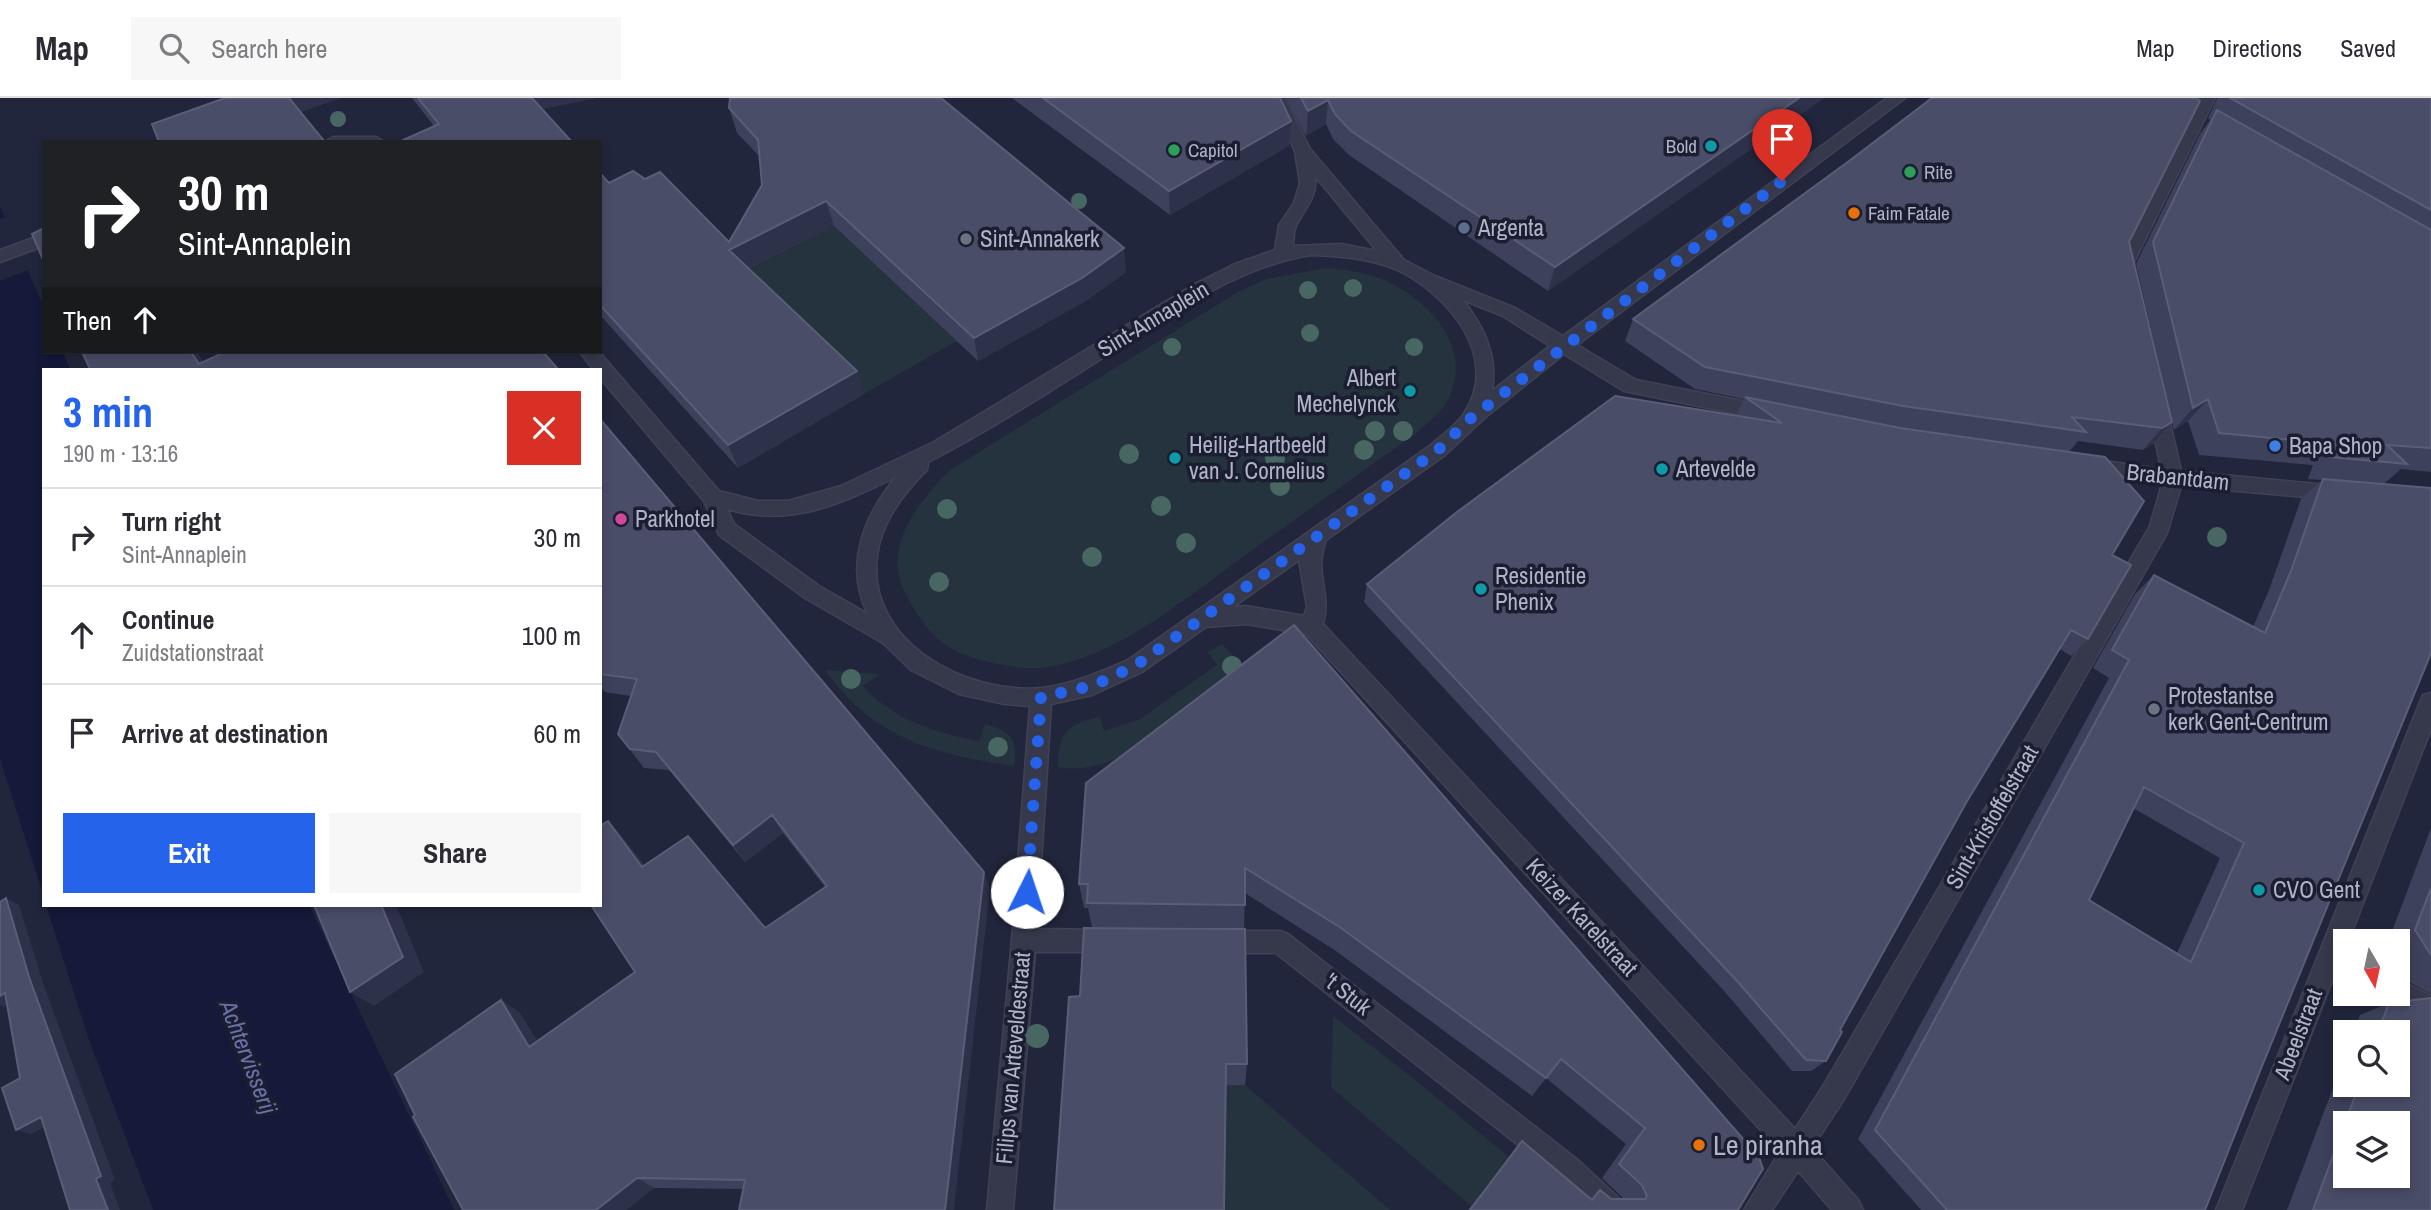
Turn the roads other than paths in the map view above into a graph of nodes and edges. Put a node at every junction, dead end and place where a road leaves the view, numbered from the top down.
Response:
1 (1277, 98) edge
2 (1897, 98) edge
3 (2207, 98) edge
4 (1303, 151) junction
5 (42, 241) edge
6 (1283, 254) junction
7 (0, 256) edge
8 (1397, 263) junction
9 (1429, 280) junction
10 (2130, 290) edge
11 (1565, 345) junction
12 (591, 354) edge
13 (2153, 392) edge
14 (1783, 416) edge
15 (1471, 418) junction
16 (930, 455) junction
17 (2065, 463) edge
18 (2173, 478) junction
19 (2363, 494) edge
20 (712, 497) junction
21 (1318, 536) junction
22 (1206, 618) junction
23 (1312, 626) junction
24 (890, 637) junction
25 (1041, 697) junction
26 (2431, 702) edge
27 (2347, 929) edge
28 (1024, 940) junction
29 (1130, 941) edge
30 (1193, 941) edge
31 (2333, 966) edge
32 (2410, 998) edge
33 (2431, 1009) edge
34 (1796, 1148) junction
35 (1000, 1210) edge
36 (1613, 1210) edge
37 (1757, 1210) edge
38 (1850, 1210) edge
39 (2229, 1210) edge

1 - 4 street
2 - 11 street, Sint-Annaplein
3 - 10 street
4 - 6 street
4 - 8 street, Sint-Annaplein
5 - 7 street
6 - 8 street, Sint-Annaplein
6 - 16 street, Sint-Annaplein
8 - 9 street, Sint-Annaplein
9 - 11 street
9 - 15 street, Sint-Annaplein
11 - 14 street
11 - 15 street, Sint-Annaplein
12 - 20 street
13 - 18 street
15 - 21 street, Sint-Annaplein
16 - 20 street, Sint-Annaplein
16 - 24 street, Sint-Annaplein
17 - 18 street, Brabantdam
18 - 19 street, Brabantdam
18 - 34 street, Sint-Kristoffelstraat
20 - 24 street, Sint-Annaplein
21 - 22 street, Sint-Annaplein
21 - 23 street
22 - 23 street
22 - 25 street, Sint-Annaplein
23 - 34 street, Keizer Karelstraat
24 - 25 street, Sint-Annaplein
25 - 28 street, Filips van Arteveldestraat
26 - 27 street, Abeelstraat
28 - 29 street
28 - 35 street, Filips van Arteveldestraat
30 - 36 street, 't Stuk
31 - 39 street, Abeelstraat
32 - 33 street
34 - 37 street, Sint-Kristoffelstraat
34 - 38 street, Keizer Karelstraat

